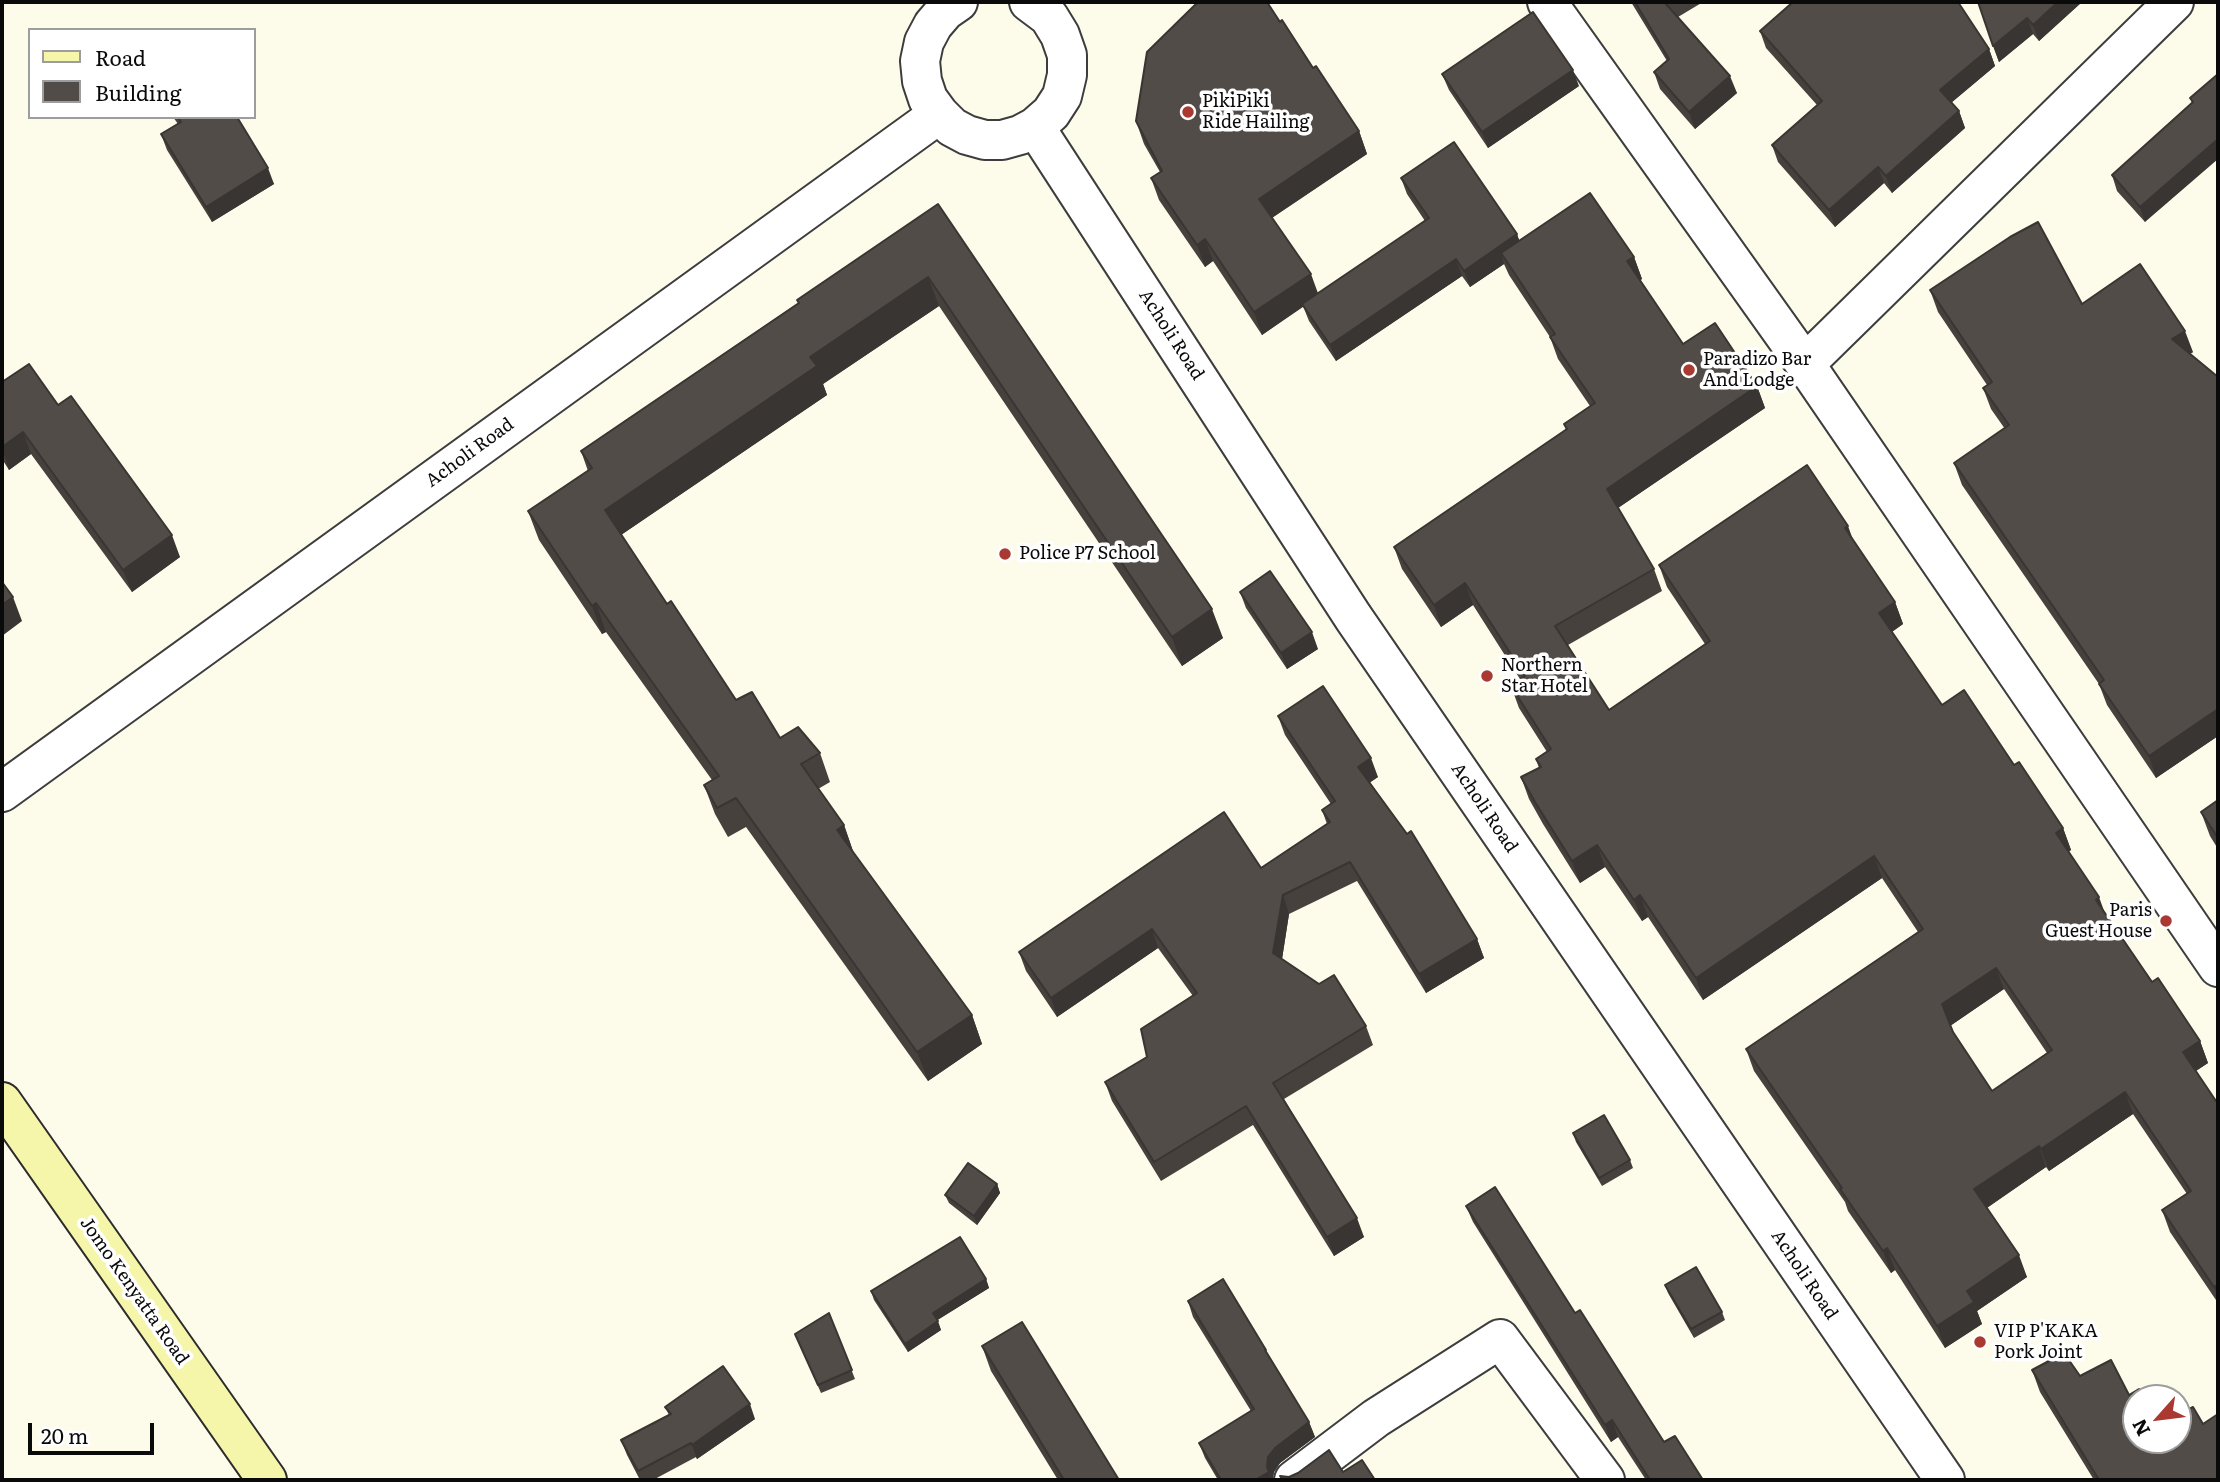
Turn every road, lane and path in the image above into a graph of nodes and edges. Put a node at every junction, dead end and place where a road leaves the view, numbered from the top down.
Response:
1 (1547, 2) edge
2 (2174, 2) edge
3 (1050, 7) edge
4 (935, 10) edge
5 (939, 114) junction
6 (1035, 127) junction
7 (1805, 364) junction
8 (2, 792) edge
9 (2218, 967) edge
10 (2, 1102) edge
11 (267, 1480) edge
12 (1294, 1480) edge
13 (1605, 1480) edge
14 (1945, 1480) edge

1 - 7 street
2 - 7 street
3 - 6 street
4 - 5 street
5 - 6 street
5 - 8 street, Acholi Road
6 - 14 street, Acholi Road
7 - 9 street
10 - 11 main road, Jomo Kenyatta Road
12 - 13 street

